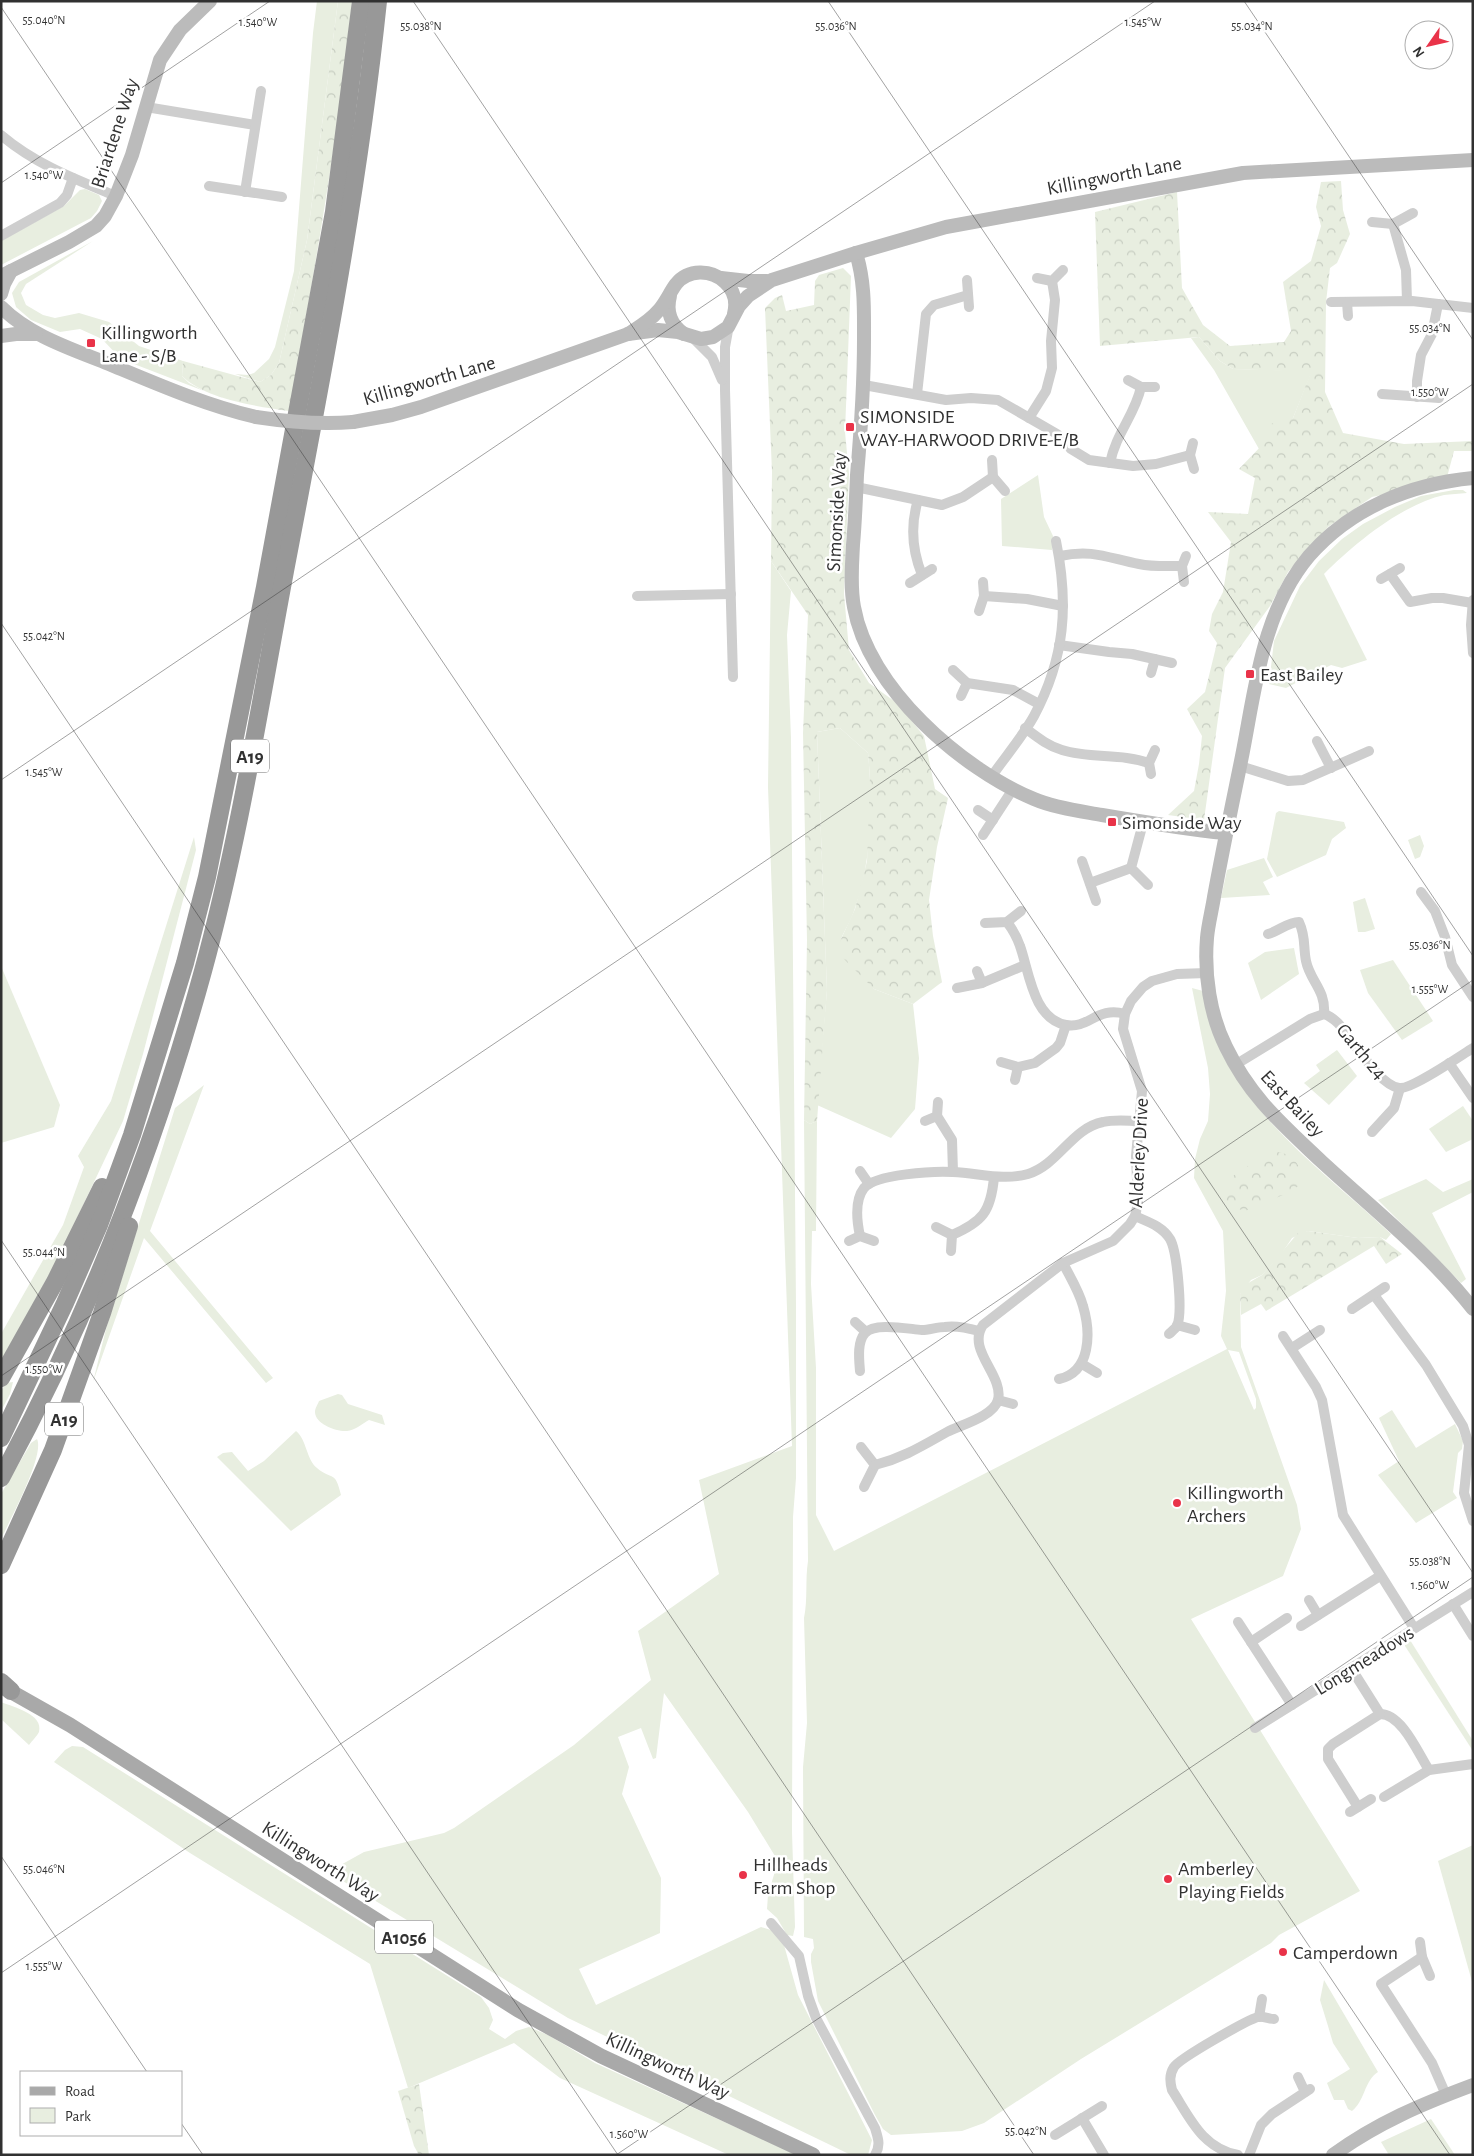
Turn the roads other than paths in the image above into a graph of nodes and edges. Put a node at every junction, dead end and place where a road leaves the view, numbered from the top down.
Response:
1 (361, 1) edge
2 (378, 1) edge
3 (207, 2) edge
4 (261, 91) dead end
5 (146, 107) junction
6 (255, 125) junction
7 (1, 135) edge
8 (1473, 160) edge
9 (73, 178) junction
10 (209, 186) dead end
11 (245, 192) junction
12 (116, 196) junction
13 (282, 198) dead end
14 (1413, 213) dead end
15 (1372, 222) dead end
16 (1394, 224) junction
17 (1, 236) edge
18 (856, 253) junction
19 (1063, 270) dead end
20 (6, 274) edge
21 (721, 278) junction
22 (1038, 278) dead end
23 (772, 280) junction
24 (967, 280) dead end
25 (1052, 281) junction
26 (1, 294) edge
27 (968, 294) junction
28 (670, 295) junction
29 (1407, 301) junction
30 (1331, 302) dead end
31 (1347, 302) junction
32 (1438, 304) junction
33 (969, 307) dead end
34 (2, 308) edge
35 (1473, 308) edge
36 (1348, 316) dead end
37 (732, 319) junction
38 (1, 331) edge
39 (628, 334) junction
40 (40, 335) junction
41 (1, 336) edge
42 (689, 336) junction
43 (1128, 380) dead end
44 (864, 385) junction
45 (1141, 387) junction
46 (1155, 387) dead end
47 (725, 390) junction
48 (916, 394) junction
49 (1382, 394) dead end
50 (1417, 397) junction
51 (1439, 398) dead end
52 (1029, 418) junction
53 (1193, 443) dead end
54 (1190, 455) junction
55 (992, 460) dead end
56 (1110, 463) junction
57 (1194, 469) dead end
58 (993, 477) junction
59 (1473, 478) edge
60 (856, 487) junction
61 (1005, 491) dead end
62 (918, 500) junction
63 (1056, 541) dead end
64 (1060, 556) junction
65 (1186, 556) dead end
66 (1182, 566) junction
67 (1400, 568) dead end
68 (932, 569) dead end
69 (922, 575) junction
70 (983, 582) dead end
71 (1184, 582) dead end
72 (910, 583) dead end
73 (731, 594) junction
74 (637, 596) dead end
75 (984, 596) junction
76 (1473, 600) edge
77 (1472, 604) edge
78 (1063, 606) junction
79 (979, 611) dead end
80 (1472, 625) edge
81 (1059, 645) junction
82 (1473, 653) edge
83 (1155, 659) junction
84 (1172, 663) dead end
85 (953, 670) dead end
86 (1151, 674) dead end
87 (733, 677) dead end
88 (967, 683) junction
89 (961, 696) dead end
90 (1039, 704) junction
91 (1025, 728) junction
92 (1317, 741) dead end
93 (1154, 750) dead end
94 (1369, 751) dead end
95 (1149, 762) junction
96 (1240, 766) junction
97 (1331, 768) junction
98 (1151, 774) dead end
99 (992, 776) junction
100 (1013, 789) junction
101 (978, 810) dead end
102 (993, 820) junction
103 (1143, 823) junction
104 (1225, 833) junction
105 (983, 836) dead end
106 (1082, 861) dead end
107 (1131, 868) junction
108 (1090, 883) junction
109 (1148, 885) dead end
110 (1421, 892) dead end
111 (1096, 901) dead end
112 (1021, 911) dead end
113 (1007, 922) junction
114 (985, 923) dead end
115 (1268, 934) dead end
116 (1025, 965) junction
117 (978, 971) dead end
118 (1207, 973) junction
119 (982, 983) junction
120 (956, 988) dead end
121 (1473, 997) edge
122 (1125, 1014) junction
123 (1324, 1014) junction
124 (1066, 1025) junction
125 (1473, 1048) edge
126 (1001, 1062) dead end
127 (1449, 1063) junction
128 (1235, 1065) junction
129 (1018, 1067) junction
130 (1015, 1080) dead end
131 (1400, 1088) junction
132 (1473, 1098) edge
133 (938, 1102) dead end
134 (937, 1116) junction
135 (925, 1121) dead end
136 (1141, 1122) junction
137 (1372, 1132) dead end
138 (132, 1135) junction
139 (150, 1144) junction
140 (860, 1171) dead end
141 (953, 1172) junction
142 (994, 1177) junction
143 (869, 1184) junction
144 (1135, 1216) junction
145 (936, 1227) dead end
146 (952, 1235) junction
147 (860, 1236) junction
148 (849, 1241) dead end
149 (874, 1241) dead end
150 (951, 1252) dead end
151 (1063, 1263) junction
152 (1385, 1288) dead end
153 (1374, 1295) junction
154 (1352, 1309) dead end
155 (1473, 1309) edge
156 (855, 1322) dead end
157 (1177, 1325) junction
158 (1194, 1330) dead end
159 (1320, 1330) dead end
160 (979, 1331) junction
161 (866, 1332) junction
162 (1169, 1334) dead end
163 (1283, 1336) dead end
164 (1292, 1348) junction
165 (1082, 1364) junction
166 (860, 1371) dead end
167 (1097, 1373) dead end
168 (1, 1378) edge
169 (1059, 1379) dead end
170 (998, 1400) junction
171 (1013, 1404) dead end
172 (1, 1438) edge
173 (861, 1447) dead end
174 (875, 1465) junction
175 (1, 1478) edge
176 (864, 1488) dead end
177 (1473, 1521) edge
178 (1, 1565) edge
179 (1380, 1576) junction
180 (1473, 1592) edge
181 (1309, 1600) dead end
182 (1453, 1604) junction
183 (1318, 1615) junction
184 (1288, 1618) dead end
185 (1238, 1622) dead end
186 (1302, 1626) dead end
187 (1414, 1628) junction
188 (1473, 1636) edge
189 (1251, 1642) junction
190 (1351, 1668) junction
191 (4, 1687) edge
192 (1292, 1705) junction
193 (1380, 1714) junction
194 (1255, 1728) dead end
195 (1473, 1764) edge
196 (1429, 1770) junction
197 (1384, 1796) dead end
198 (1371, 1799) dead end
199 (772, 1923) dead end
200 (1420, 1942) dead end
201 (1422, 1957) junction
202 (1430, 1976) dead end
203 (1262, 1999) dead end
204 (1259, 2017) junction
205 (1274, 2019) dead end
206 (1298, 2077) dead end
207 (1473, 2085) edge
208 (1446, 2095) junction
209 (1102, 2106) dead end
210 (1082, 2118) junction
211 (1055, 2135) dead end
212 (1215, 2151) edge
213 (813, 2155) edge
214 (875, 2155) edge
215 (1104, 2155) edge
216 (1238, 2155) edge
217 (1250, 2155) edge
218 (1333, 2155) edge

1 - 138 highway, A19
2 - 139 highway, A19
3 - 5 street, Briardene Way
4 - 6 street
5 - 6 street
5 - 12 street, Briardene Way
6 - 11 street
7 - 9 street
8 - 18 street, Killingworth Lane
9 - 12 street
9 - 17 street
10 - 11 street
11 - 13 street
12 - 20 street, Briardene Way
14 - 16 street
15 - 16 street
16 - 29 street
18 - 23 street, Killingworth Lane
18 - 44 street, Simonside Way
19 - 25 street
20 - 26 street
21 - 23 street
21 - 28 street
21 - 37 street
22 - 25 street
23 - 37 street
24 - 27 street
25 - 52 street
27 - 33 street
27 - 48 street
28 - 39 street
28 - 42 street
29 - 31 street
29 - 32 street
30 - 31 street
31 - 36 street
32 - 35 street
32 - 50 street
34 - 38 street
34 - 40 street
37 - 42 street
37 - 47 street
39 - 40 street, Killingworth Lane, bridge
39 - 42 street
40 - 41 street
42 - 47 street
43 - 45 street
44 - 48 street
44 - 60 street, Simonside Way
45 - 46 street
45 - 56 street
47 - 73 street
48 - 52 street
49 - 50 street
50 - 51 street
52 - 56 street
53 - 54 street
54 - 56 street
54 - 57 street
55 - 58 street
58 - 61 street
58 - 62 street
59 - 96 street, East Bailey
60 - 62 street
60 - 99 street, Simonside Way
62 - 69 street
63 - 64 street
64 - 66 street
64 - 78 street
65 - 66 street
66 - 71 street
67 - 77 street
68 - 69 street
69 - 72 street
70 - 75 street
73 - 74 street
73 - 87 street
75 - 78 street
75 - 79 street
76 - 77 street
77 - 80 street
78 - 81 street
80 - 82 street
81 - 83 street
81 - 90 street
83 - 84 street
83 - 86 street
85 - 88 street
88 - 89 street
88 - 90 street
90 - 91 street
91 - 95 street
91 - 99 street
92 - 97 street
93 - 95 street
94 - 97 street
95 - 98 street
96 - 97 street
96 - 104 street, East Bailey
99 - 100 street, Simonside Way
100 - 102 street
100 - 103 street, Simonside Way
101 - 102 street
102 - 105 street
103 - 104 street, Simonside Way
103 - 107 street
104 - 118 street, East Bailey
106 - 108 street
107 - 108 street
107 - 109 street
108 - 111 street
110 - 121 street
112 - 113 street
113 - 114 street
113 - 116 street
115 - 123 street, Garth 24
116 - 119 street
116 - 124 street
117 - 119 street
118 - 122 street
118 - 128 street, East Bailey
119 - 120 street
122 - 124 street
122 - 136 street, Alderley Drive
123 - 128 street, Garth 24
123 - 131 street, Garth 24
124 - 129 street
125 - 127 street, Garth 24
126 - 129 street
127 - 131 street, Garth 24
127 - 132 street
128 - 155 street, East Bailey
129 - 130 street
131 - 137 street, Garth 24
133 - 134 street
134 - 135 street
134 - 141 street
136 - 142 street
136 - 144 street, Alderley Drive
138 - 168 highway, A19
138 - 172 highway, A19
139 - 175 highway, A19
139 - 178 highway, A19
140 - 143 street
141 - 142 street
141 - 143 street
142 - 146 street
143 - 147 street
144 - 151 street, Alderley Drive
144 - 157 street
145 - 146 street
146 - 150 street
147 - 148 street
147 - 149 street
151 - 160 street, Alderley Drive
151 - 165 street
152 - 153 street
153 - 154 street
153 - 177 street
156 - 161 street
157 - 158 street
157 - 162 street
159 - 164 street
160 - 161 street
160 - 170 street
161 - 166 street
163 - 164 street
164 - 179 street
165 - 167 street
165 - 169 street
170 - 171 street
170 - 174 street
173 - 174 street
174 - 176 street
179 - 183 street
179 - 187 street
180 - 182 street, Longmeadows
181 - 183 street
182 - 187 street, Longmeadows
182 - 188 street
183 - 186 street
184 - 189 street
185 - 189 street
187 - 190 street, Longmeadows
189 - 192 street
190 - 192 street, Longmeadows
190 - 193 street
191 - 213 main road, Killingworth Way / A1056
192 - 194 street, Longmeadows
193 - 196 street
193 - 198 street
195 - 196 street
196 - 197 street
199 - 214 street
200 - 201 street
201 - 202 street
201 - 208 street
203 - 204 street
204 - 205 street
204 - 212 street
206 - 217 street
207 - 208 street
208 - 218 street
209 - 210 street
210 - 211 street
210 - 215 street
212 - 216 street

